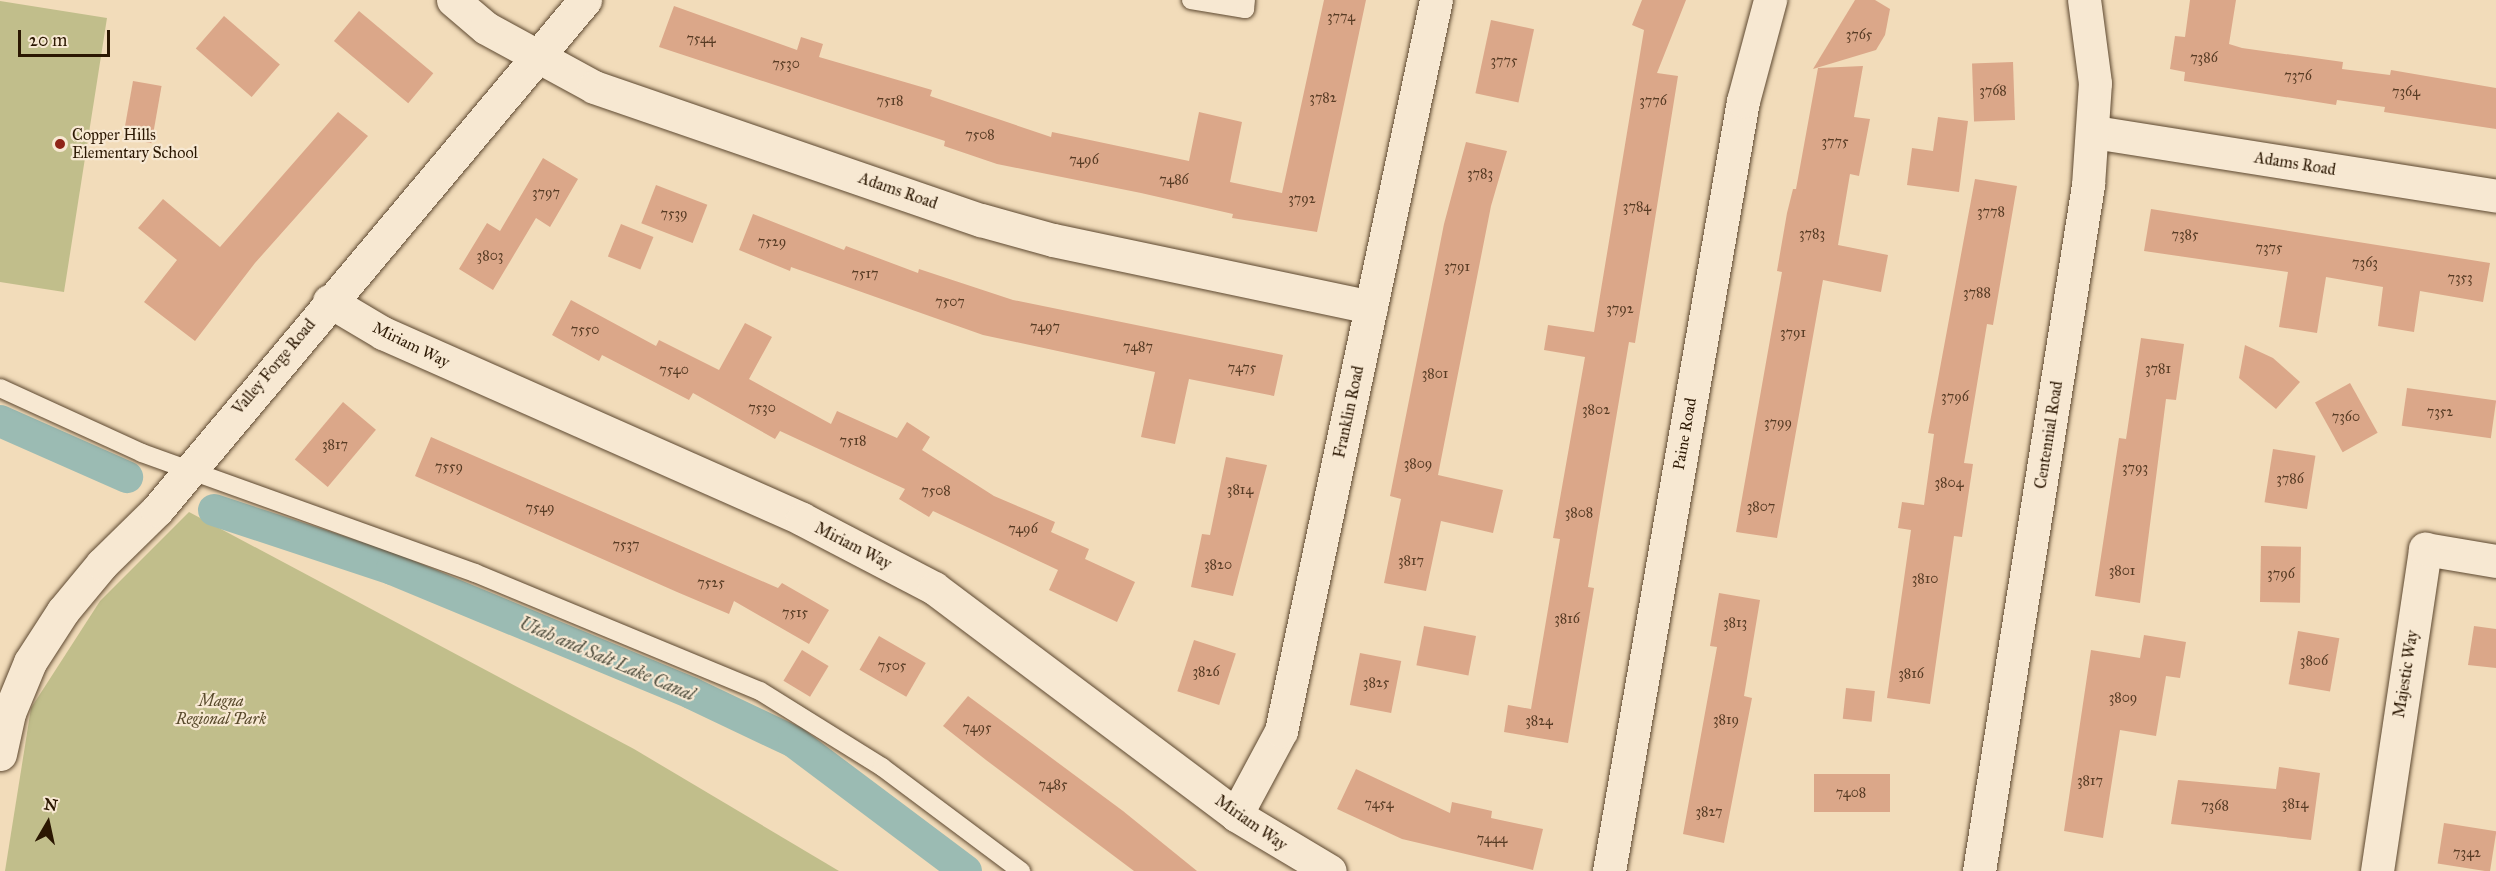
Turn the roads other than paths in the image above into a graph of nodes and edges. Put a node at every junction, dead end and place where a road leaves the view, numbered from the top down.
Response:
1 (453, 0) edge
2 (585, 0) edge
3 (1191, 0) edge
4 (1246, 0) edge
5 (1436, 0) edge
6 (1770, 0) edge
7 (2084, 0) edge
8 (537, 56) junction
9 (2094, 132) junction
10 (2496, 195) edge
11 (329, 301) junction
12 (1371, 307) junction
13 (0, 388) edge
14 (188, 470) junction
15 (2496, 561) edge
16 (4, 712) edge
17 (0, 754) edge
18 (1236, 815) junction
19 (1021, 871) edge
20 (1330, 871) edge
21 (1609, 871) edge
22 (1978, 871) edge
23 (2377, 871) edge

1 - 8 street, Adams Road
2 - 8 street, Valley Forge Road
3 - 4 lane
5 - 12 street, Franklin Road
6 - 21 street, Paine Road
7 - 9 street, Centennial Road
8 - 11 street, Valley Forge Road
8 - 12 street, Adams Road
9 - 10 street, Adams Road
9 - 22 street, Centennial Road
11 - 14 street, Valley Forge Road
11 - 18 street, Miriam Way
12 - 18 street, Franklin Road
13 - 14 lane
14 - 16 street, Valley Forge Road
14 - 19 lane
15 - 23 street, Majestic Way
16 - 17 street, Valley Forge Road
18 - 20 street, Miriam Way

